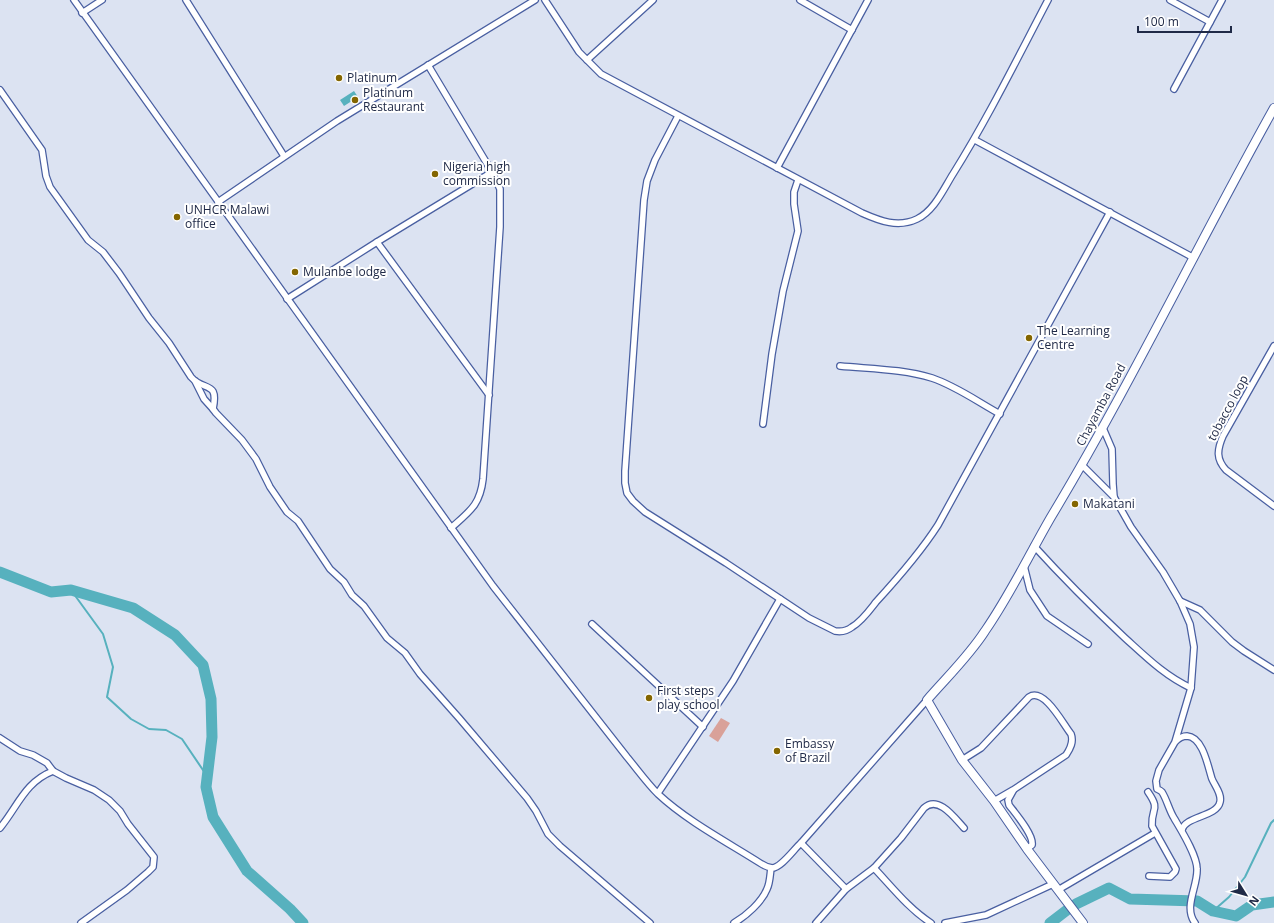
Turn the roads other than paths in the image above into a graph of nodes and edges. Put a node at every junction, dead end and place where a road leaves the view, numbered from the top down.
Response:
1 (74, 0) edge
2 (102, 0) edge
3 (186, 0) edge
4 (535, 0) edge
5 (545, 0) edge
6 (653, 0) edge
7 (800, 0) edge
8 (868, 0) edge
9 (1048, 0) edge
10 (1170, 0) edge
11 (1222, 0) edge
12 (82, 12) junction
13 (1210, 22) junction
14 (852, 30) junction
15 (587, 60) junction
16 (428, 65) junction
17 (1174, 89) dead end
18 (0, 90) edge
19 (1274, 108) edge
20 (678, 116) junction
21 (975, 140) junction
22 (284, 156) junction
23 (777, 168) junction
24 (492, 172) junction
25 (798, 180) junction
26 (218, 202) junction
27 (1110, 212) junction
28 (377, 242) junction
29 (1194, 258) junction
30 (287, 299) junction
31 (1274, 346) edge
32 (840, 366) dead end
33 (194, 381) junction
34 (489, 395) junction
35 (213, 409) junction
36 (1000, 414) junction
37 (763, 424) dead end
38 (1103, 428) junction
39 (1082, 465) junction
40 (1114, 497) junction
41 (1274, 506) edge
42 (451, 528) junction
43 (1034, 546) junction
44 (1024, 566) junction
45 (780, 599) junction
46 (1180, 602) junction
47 (592, 624) dead end
48 (1088, 644) dead end
49 (1274, 670) edge
50 (1191, 688) junction
51 (927, 700) junction
52 (703, 728) junction
53 (0, 738) edge
54 (1176, 742) junction
55 (962, 760) junction
56 (53, 771) junction
57 (1013, 790) junction
58 (1148, 792) dead end
59 (658, 793) junction
60 (994, 801) junction
61 (0, 828) edge
62 (964, 828) dead end
63 (1182, 830) junction
64 (1155, 833) junction
65 (801, 843) junction
66 (1027, 849) junction
67 (771, 868) junction
68 (874, 868) junction
69 (1149, 876) dead end
70 (1056, 887) junction
71 (846, 889) junction
72 (1196, 922) edge
73 (81, 923) edge
74 (650, 923) edge
75 (734, 923) edge
76 (816, 923) edge
77 (931, 923) edge
78 (945, 923) edge
79 (1083, 923) edge

1 - 12 street
2 - 12 street
3 - 22 street
4 - 16 street
5 - 15 street
6 - 15 street
7 - 14 street
8 - 14 street
9 - 21 street
10 - 13 street
11 - 13 street
12 - 26 street
13 - 17 street
14 - 23 street
15 - 20 street
16 - 22 street
16 - 24 street
18 - 33 street
19 - 29 street, Chayamba Road
20 - 23 street
20 - 45 street
21 - 25 street
21 - 27 street
22 - 26 street
23 - 25 street
24 - 28 street
24 - 34 street
25 - 37 street
26 - 30 street
27 - 29 street
27 - 36 street
28 - 30 street
28 - 34 street
29 - 38 street, Chayamba Road
30 - 42 street
31 - 41 street, tobacco loop
32 - 36 street
33 - 35 street
33 - 35 street
34 - 42 street
35 - 74 street
36 - 45 street
38 - 39 street, Chayamba Road
38 - 40 street
39 - 40 street
39 - 43 street, Chayamba Road
40 - 46 street
42 - 59 street
43 - 44 street, Chayamba Road
43 - 50 street
44 - 48 street
44 - 51 street, Chayamba Road
45 - 52 street
46 - 49 street
46 - 50 street
47 - 52 street
50 - 54 street
51 - 55 street
51 - 65 street
52 - 59 street
53 - 56 street
54 - 63 street
54 - 63 street
55 - 57 street
55 - 60 street
56 - 61 street
56 - 73 street
57 - 60 street
57 - 66 street
58 - 64 street
59 - 67 street
60 - 66 street
62 - 68 street
63 - 72 street
64 - 69 street
64 - 70 street
65 - 67 street
65 - 71 street
66 - 70 street
67 - 75 street
68 - 71 street
68 - 77 street
70 - 78 street
70 - 79 street
71 - 76 street

